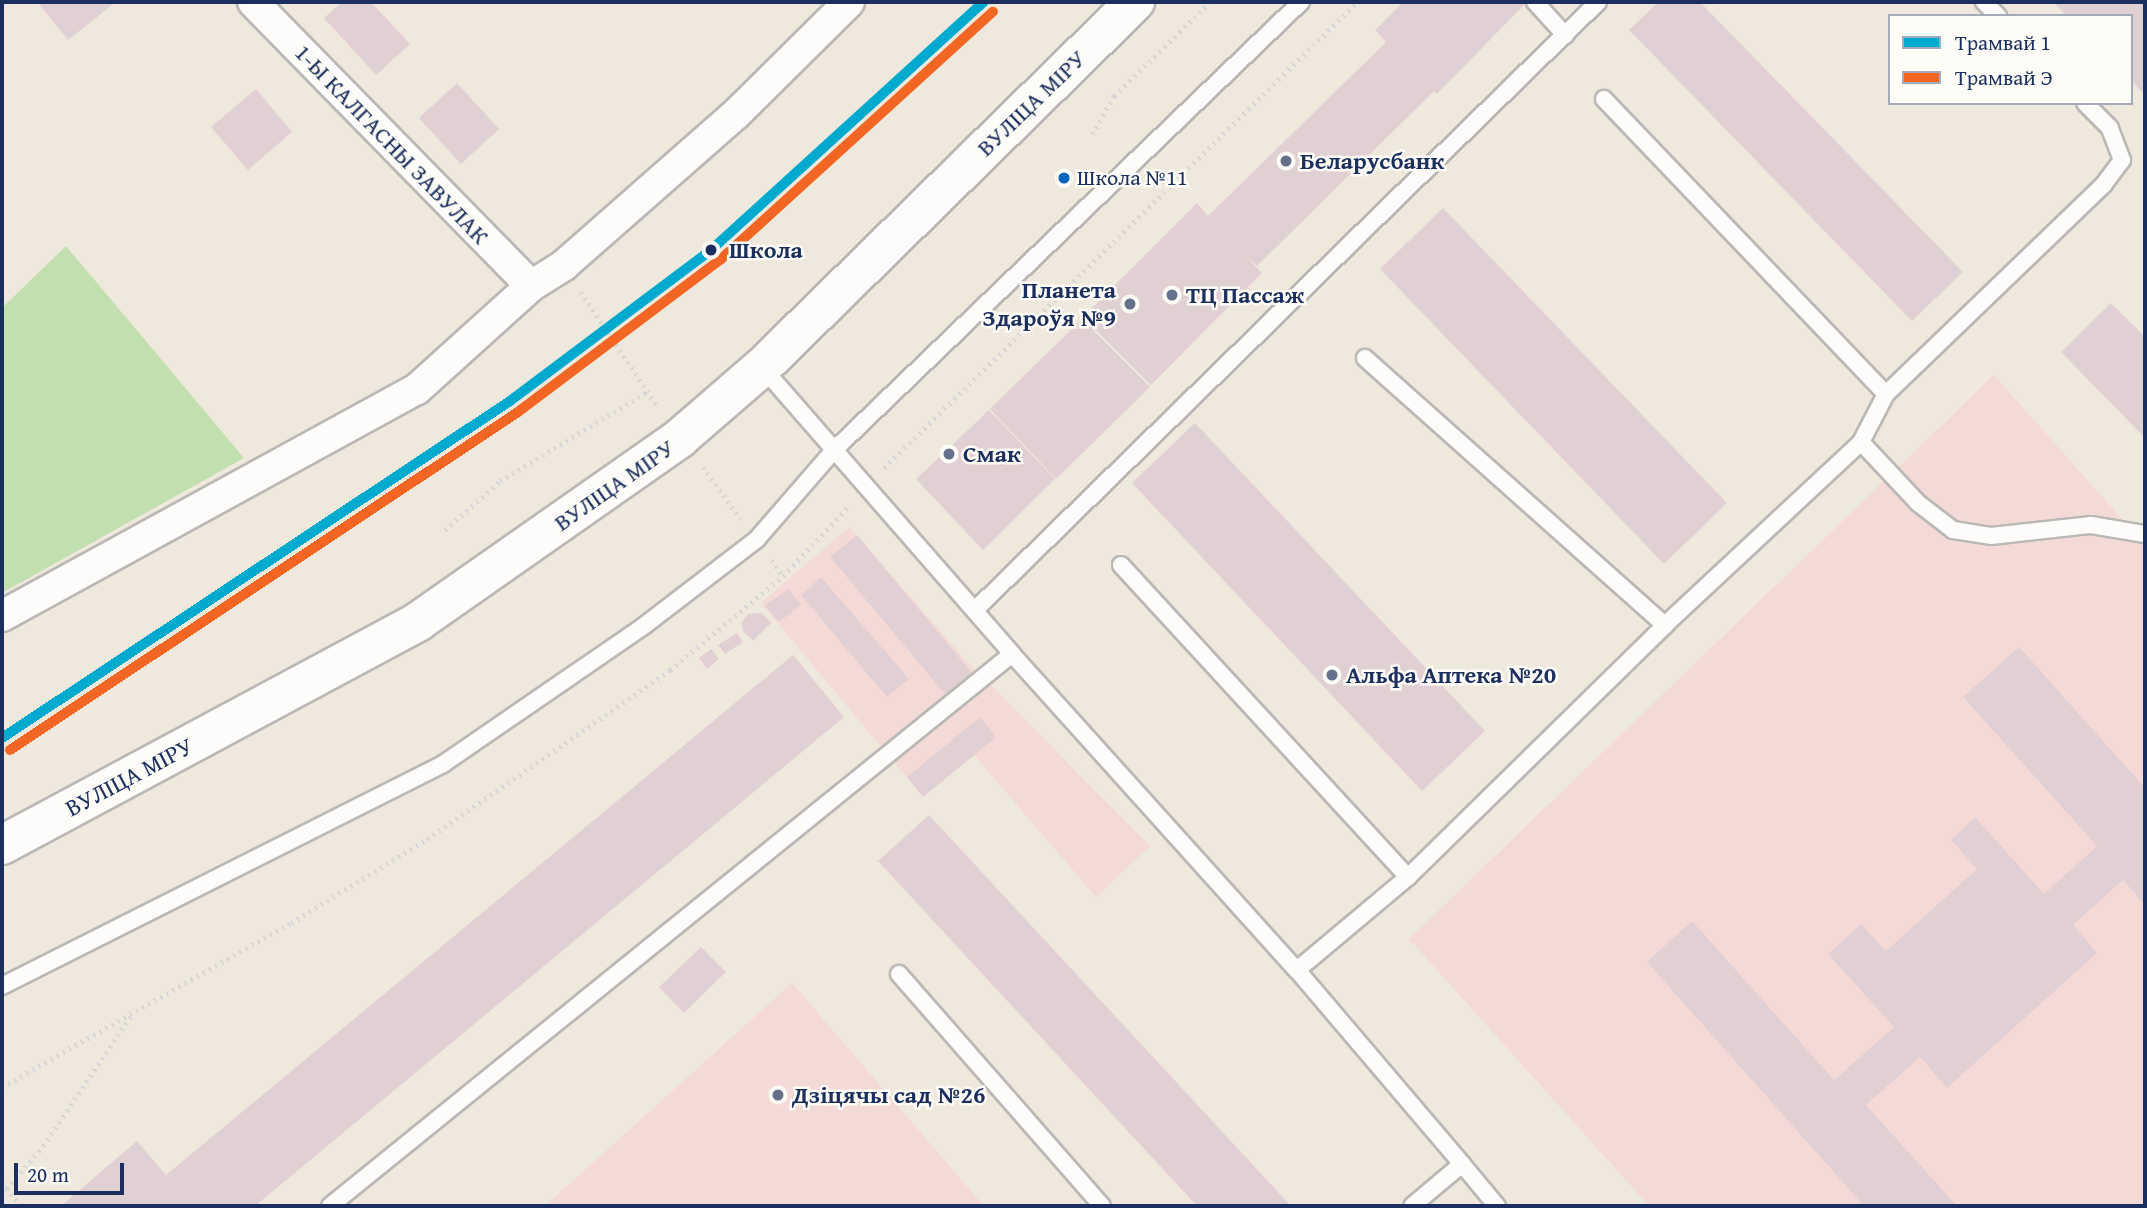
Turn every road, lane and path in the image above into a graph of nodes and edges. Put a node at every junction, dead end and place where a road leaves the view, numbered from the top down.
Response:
1 (253, 2) edge
2 (849, 2) edge
3 (1135, 2) edge
4 (1210, 2) edge
5 (1301, 2) edge
6 (1357, 2) edge
7 (1535, 2) edge
8 (1598, 2) edge
9 (1565, 35) junction
10 (1604, 99) dead end
11 (2087, 105) edge
12 (1092, 134) dead end
13 (531, 286) junction
14 (1365, 358) dead end
15 (762, 367) junction
16 (647, 392) dead end
17 (1886, 394) junction
18 (1861, 442) junction
19 (834, 450) junction
20 (894, 456) dead end
21 (445, 530) dead end
22 (2145, 534) edge
23 (1121, 565) dead end
24 (783, 576) dead end
25 (976, 609) junction
26 (2, 617) edge
27 (1665, 625) junction
28 (1012, 654) junction
29 (2, 845) edge
30 (1408, 877) junction
31 (1297, 970) junction
32 (900, 974) dead end
33 (2, 986) edge
34 (133, 1013) junction
35 (2, 1087) edge
36 (1462, 1164) junction
37 (2, 1183) edge
38 (7, 1189) junction
39 (2, 1194) edge
40 (21, 1206) edge
41 (330, 1206) edge
42 (1102, 1206) edge
43 (1412, 1206) edge
44 (1497, 1206) edge

1 - 13 street, 1-Ы КАЛГАСНЫ ЗАВУЛАК
2 - 13 street
3 - 15 main road, ВУЛІЦА МІРУ
4 - 12 path
5 - 19 lane
6 - 20 path
7 - 9 lane
8 - 9 lane
9 - 25 lane
10 - 17 lane
11 - 17 lane
13 - 26 street
14 - 27 lane
15 - 19 lane
15 - 29 main road, ВУЛІЦА МІРУ
16 - 21 path
17 - 18 lane
18 - 22 lane
18 - 27 lane
19 - 25 lane
19 - 33 lane
23 - 30 lane
24 - 34 path
25 - 28 lane
27 - 30 lane
28 - 31 lane
28 - 41 lane
30 - 31 lane
31 - 36 lane
32 - 42 lane
34 - 35 path
34 - 38 path
36 - 43 lane
36 - 44 lane
37 - 38 path
38 - 39 path
38 - 40 path

